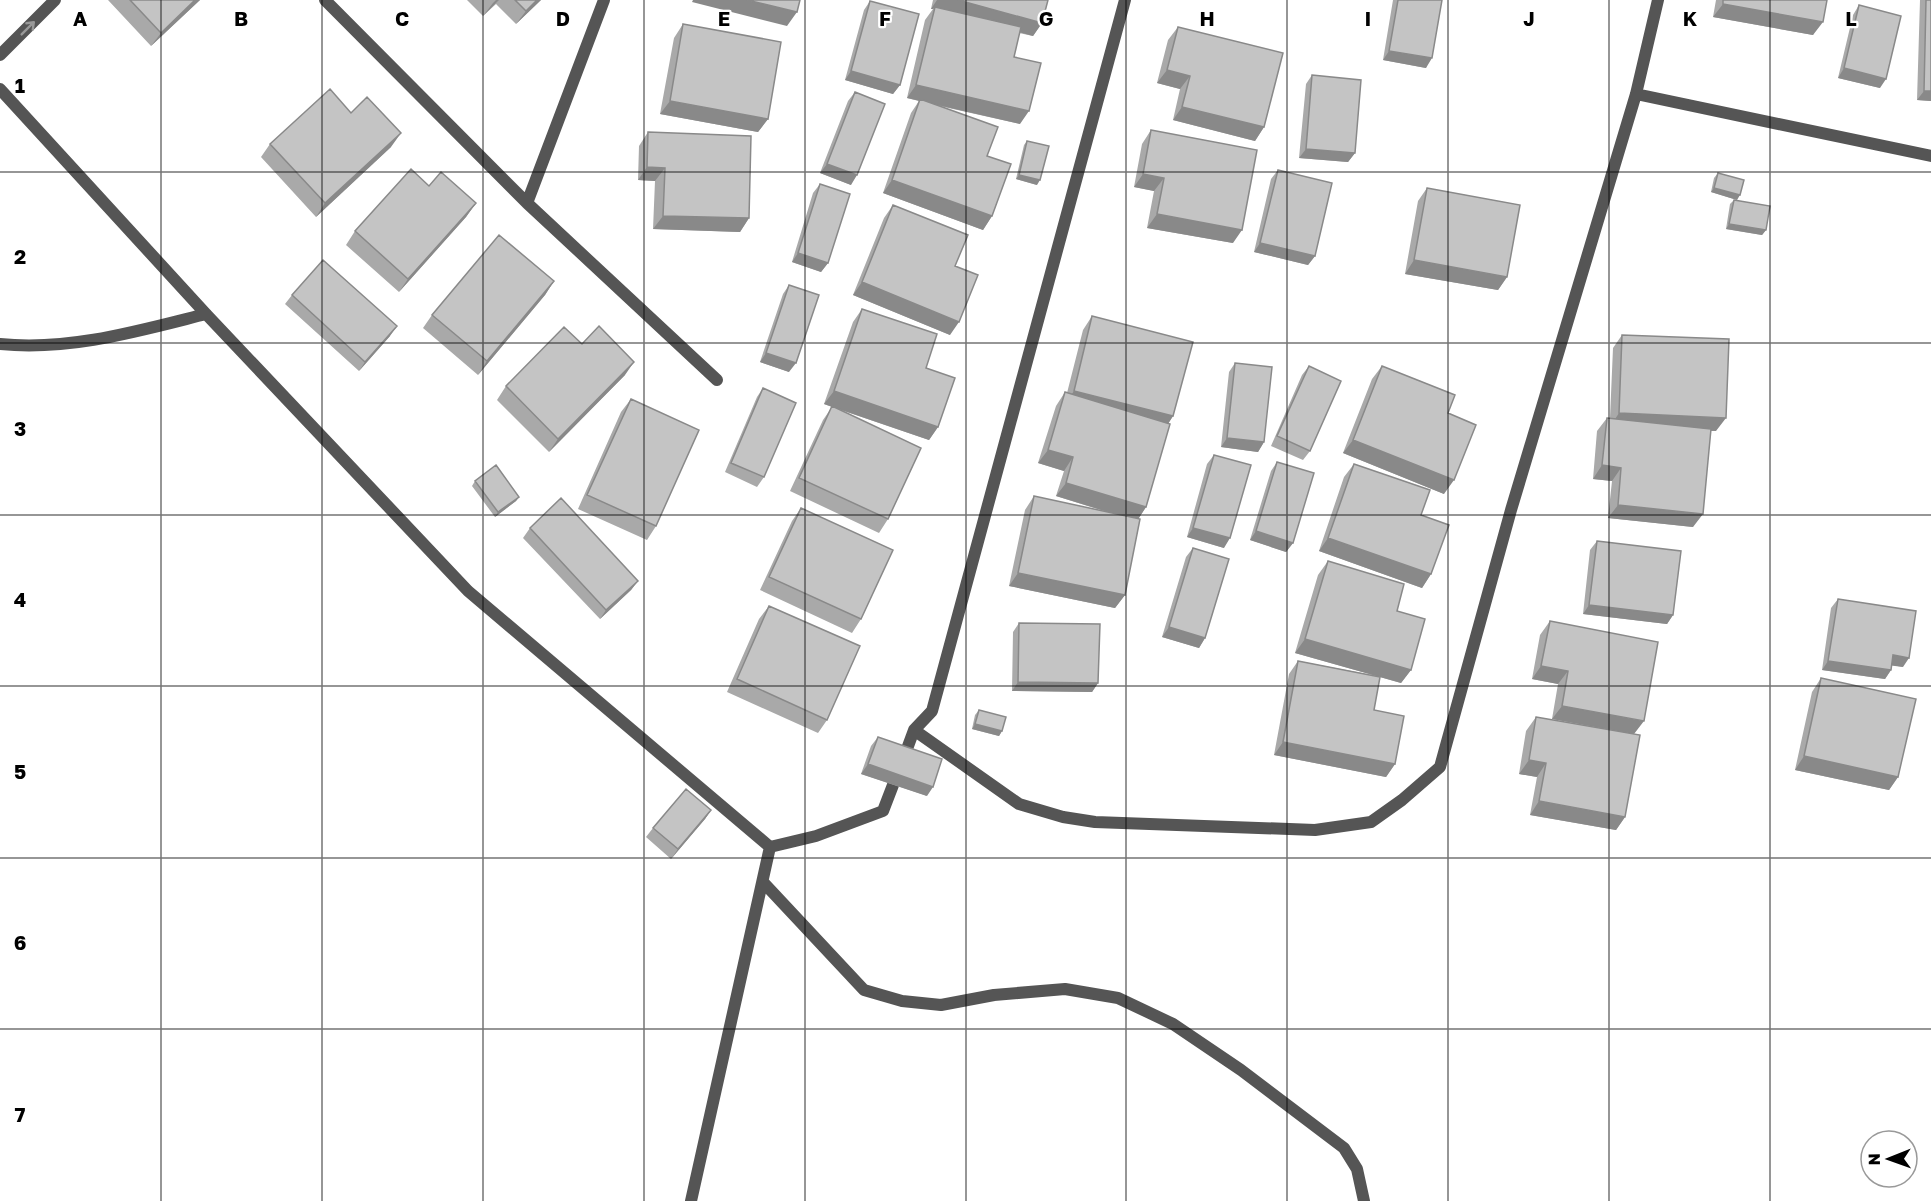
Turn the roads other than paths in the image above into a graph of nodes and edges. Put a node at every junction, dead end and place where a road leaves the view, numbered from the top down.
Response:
1 (55, 0) edge
2 (325, 0) edge
3 (604, 0) edge
4 (1125, 0) edge
5 (1658, 0) edge
6 (0, 55) edge
7 (0, 89) edge
8 (1636, 94) junction
9 (1931, 156) edge
10 (527, 203) junction
11 (206, 314) junction
12 (0, 344) edge
13 (717, 380) dead end
14 (914, 730) junction
15 (904, 758) edge
16 (894, 785) edge
17 (770, 847) junction
18 (763, 882) junction
19 (691, 1201) edge
20 (1364, 1201) edge

6 -> 1 street
2 - 10 street
3 - 10 street
4 - 14 street
5 - 8 street
7 - 11 street
8 - 9 street
8 - 14 street
10 - 13 street
11 - 12 street
11 - 17 street
14 - 15 street
16 - 17 street
17 - 18 street
18 - 19 street
18 - 20 street

